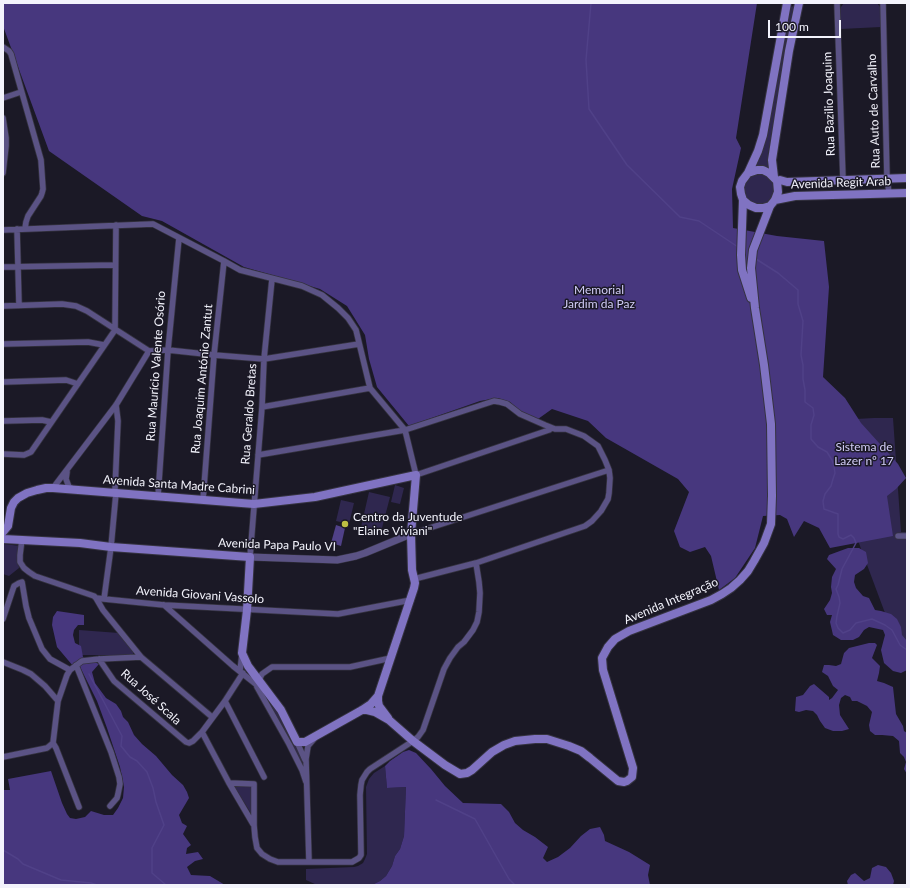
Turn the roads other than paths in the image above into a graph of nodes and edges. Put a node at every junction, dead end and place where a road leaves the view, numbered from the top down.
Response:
1 (787, 3) edge
2 (799, 3) edge
3 (837, 3) edge
4 (882, 3) edge
5 (3, 47) edge
6 (22, 92) junction
7 (3, 98) edge
8 (3, 118) edge
9 (3, 173) edge
10 (748, 173) junction
11 (887, 178) junction
12 (907, 178) edge
13 (776, 179) junction
14 (842, 180) junction
15 (889, 193) junction
16 (907, 193) edge
17 (743, 200) junction
18 (773, 203) junction
19 (116, 226) junction
20 (17, 229) junction
21 (26, 229) junction
22 (3, 230) edge
23 (178, 238) junction
24 (224, 261) junction
25 (115, 265) junction
26 (3, 267) edge
27 (18, 267) junction
28 (272, 279) junction
29 (19, 305) junction
30 (3, 306) edge
31 (755, 308) junction
32 (115, 330) junction
33 (3, 344) edge
34 (358, 344) junction
35 (104, 345) junction
36 (168, 350) junction
37 (149, 351) junction
38 (214, 355) junction
39 (264, 359) junction
40 (3, 382) edge
41 (78, 384) junction
42 (370, 388) junction
43 (116, 405) junction
44 (262, 407) junction
45 (3, 420) edge
46 (51, 422) junction
47 (552, 428) junction
48 (405, 430) junction
49 (3, 454) edge
50 (258, 455) junction
51 (68, 468) junction
52 (609, 470) junction
53 (416, 475) junction
54 (53, 488) junction
55 (73, 489) junction
56 (116, 493) junction
57 (158, 496) junction
58 (203, 500) junction
59 (254, 504) junction
60 (5, 529) edge
61 (411, 534) junction
62 (898, 536) dead end
63 (907, 536) edge
64 (3, 539) edge
65 (22, 539) junction
66 (111, 547) junction
67 (250, 557) junction
68 (476, 563) junction
69 (414, 579) junction
70 (96, 598) junction
71 (104, 599) junction
72 (411, 600) junction
73 (164, 605) junction
74 (247, 610) junction
75 (3, 619) edge
76 (242, 653) junction
77 (141, 657) junction
78 (391, 658) junction
79 (99, 659) junction
80 (3, 662) edge
81 (76, 665) junction
82 (70, 670) junction
83 (241, 672) junction
84 (257, 682) junction
85 (378, 696) junction
86 (58, 701) junction
87 (225, 701) junction
88 (362, 710) junction
89 (212, 717) junction
90 (389, 720) junction
91 (202, 732) junction
92 (315, 737) junction
93 (193, 741) joint
94 (413, 741) junction
95 (297, 742) junction
96 (53, 743) junction
97 (3, 758) edge
98 (306, 762) junction
99 (264, 777) dead end
100 (306, 782) junction
101 (229, 783) junction
102 (110, 806) dead end
103 (79, 807) dead end
104 (254, 825) junction
105 (309, 862) junction

1 - 10 main road
2 - 13 main road
3 - 14 street, Rua Bazilio Joaquim
4 - 11 street, Rua Auto de Carvalho
5 - 6 street
6 - 7 street
6 - 21 street
8 - 9 street
10 - 13 main road
10 - 17 main road
11 - 12 main road, Avenida Regit Arab
11 - 14 main road, Avenida Regit Arab
11 - 15 street, Rua Auto de Carvalho
13 - 14 main road, Avenida Regit Arab
13 - 18 main road
15 - 16 main road, Avenida Regit Arab
15 - 18 main road, Avenida Regit Arab
17 - 18 main road
17 - 31 main road, Avenida Integração
18 - 31 main road, Avenida Integração
19 - 21 street
19 - 23 street
19 - 25 street
20 - 21 street
20 - 22 street
20 - 27 street
23 - 24 street
23 - 36 street, Rua Maurício Valente Osório
24 - 28 street
24 - 38 street, Rua Joaquim António Zantut
25 - 27 street
25 - 32 street
26 - 27 street
27 - 29 street
28 - 34 street
28 - 39 street, Rua Geraldo Bretas
29 - 30 street
29 - 32 street
31 - 94 main road, Avenida Integração
32 - 35 street
32 - 37 street
33 - 35 street
34 - 39 street
34 - 42 street
35 - 41 street
36 - 37 street
36 - 38 street
36 - 57 street, Rua Maurício Valente Osório
37 - 43 street
38 - 39 street
38 - 58 street, Rua Joaquim António Zantut
39 - 44 street, Rua Geraldo Bretas
40 - 41 street
41 - 46 street
42 - 44 street
42 - 48 street
43 - 51 street
43 - 56 street
44 - 50 street, Rua Geraldo Bretas
45 - 46 street
46 - 49 street
47 - 48 street
47 - 52 street
47 - 53 street, Avenida Santa Madre Cabrini
48 - 50 street
48 - 53 street
50 - 59 street, Rua Geraldo Bretas
51 - 54 street
51 - 55 street
52 - 61 street, Avenida Papa Paulo VI
52 - 68 street
53 - 59 main road, Avenida Santa Madre Cabrini
53 - 61 main road
54 - 55 main road, Avenida Santa Madre Cabrini
54 - 60 main road, Avenida Santa Madre Cabrini
55 - 56 main road, Avenida Santa Madre Cabrini
56 - 57 main road, Avenida Santa Madre Cabrini
56 - 66 street
57 - 58 main road, Avenida Santa Madre Cabrini
58 - 59 main road, Avenida Santa Madre Cabrini
59 - 67 street, Rua Geraldo Bretas
60 - 65 main road
61 - 67 street, Avenida Papa Paulo VI
61 - 69 main road
62 - 63 street
64 - 65 main road, Avenida Papa Paulo VI
65 - 66 main road, Avenida Papa Paulo VI
65 - 70 street, Avenida Giovani Vassolo
66 - 67 main road, Avenida Papa Paulo VI
66 - 71 street
67 - 74 main road, Rua Geraldo Bretas
68 - 69 street
68 - 94 street
69 - 72 main road
70 - 71 street, Avenida Giovani Vassolo
70 - 77 street
71 - 73 street, Avenida Giovani Vassolo
72 - 74 street, Avenida Giovani Vassolo
72 - 78 main road
73 - 74 street, Avenida Giovani Vassolo
73 - 83 street
74 - 76 main road, Rua Geraldo Bretas
75 - 82 street
76 - 83 street, Rua Geraldo Bretas
76 - 84 main road
77 - 79 street
77 - 89 street
78 - 84 street
78 - 85 main road
79 - 81 street
79 - 93 street, Rua José Scala
80 - 86 street
81 - 82 street
81 - 102 street
82 - 86 street
83 - 84 street
83 - 87 street, Rua Geraldo Bretas
84 - 95 main road
84 - 100 street
85 - 88 main road
85 - 90 main road, Avenida Integração
86 - 96 street
87 - 89 street, Rua Geraldo Bretas
87 - 99 street
88 - 90 main road, Avenida Integração
88 - 92 main road
89 - 91 street, Rua Geraldo Bretas
90 - 94 main road, Avenida Integração
91 - 93 street, Rua Geraldo Bretas
91 - 101 street
92 - 95 main road
92 - 98 street
94 - 105 street
95 - 98 street
96 - 97 street
96 - 103 street
98 - 100 street
100 - 105 street
101 - 104 street
101 - 104 street
104 - 105 street

